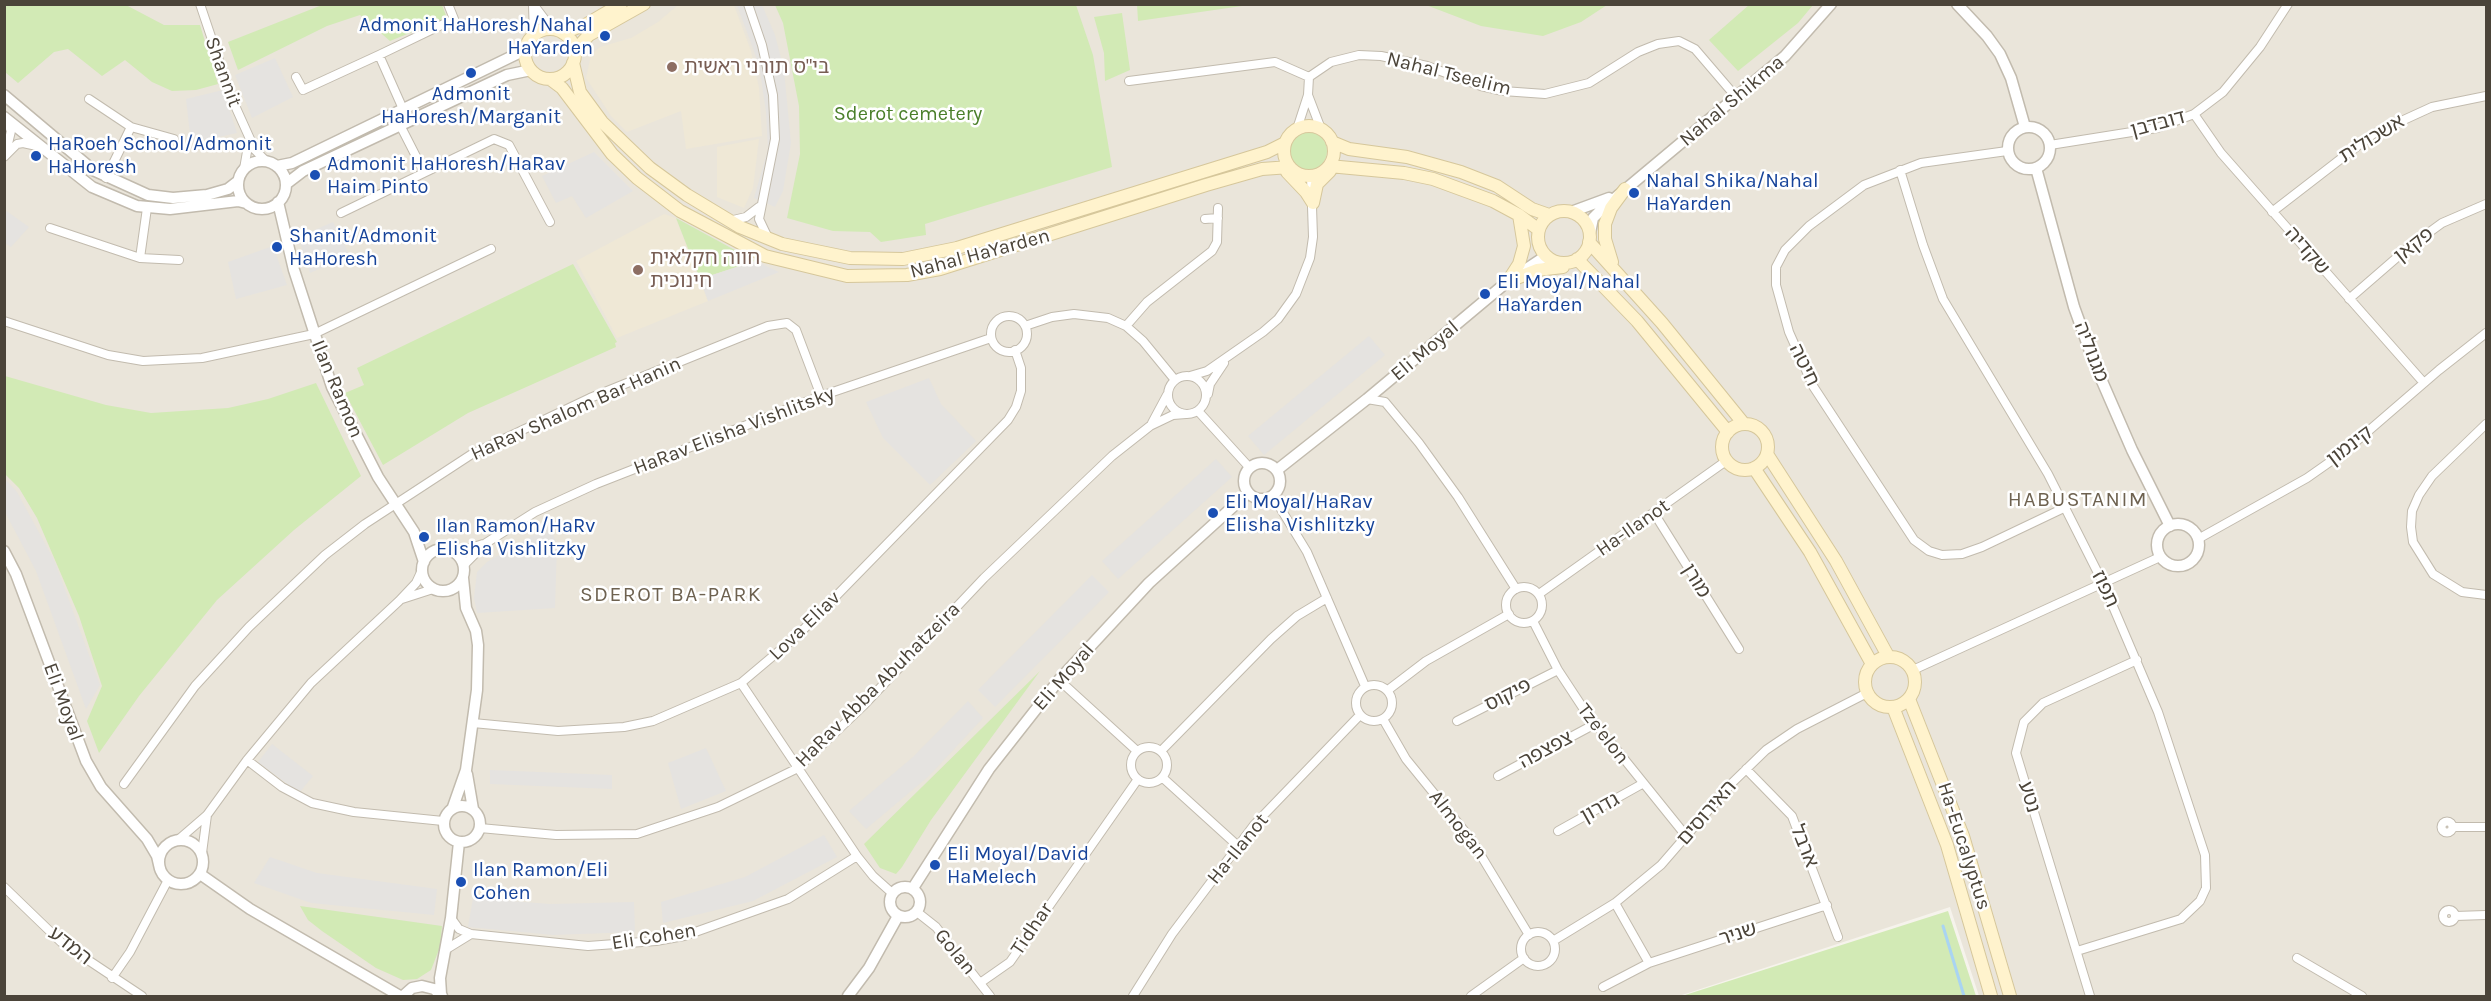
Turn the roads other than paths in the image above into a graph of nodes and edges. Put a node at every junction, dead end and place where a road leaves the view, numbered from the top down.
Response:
1 (200, 4) edge
2 (448, 4) edge
3 (621, 4) edge
4 (644, 4) edge
5 (748, 4) edge
6 (1832, 4) edge
7 (1957, 4) edge
8 (2288, 4) edge
9 (557, 31) junction
10 (534, 35) junction
11 (525, 50) junction
12 (378, 55) junction
13 (574, 57) junction
14 (531, 70) junction
15 (296, 77) dead end
16 (1309, 77) junction
17 (550, 79) junction
18 (1129, 81) dead end
19 (4, 95) edge
20 (1308, 95) junction
21 (2487, 96) edge
22 (1737, 98) junction
23 (89, 99) dead end
24 (403, 109) junction
25 (2194, 114) junction
26 (5, 118) edge
27 (400, 125) junction
28 (2025, 127) junction
29 (131, 128) junction
30 (1297, 129) junction
31 (1322, 129) junction
32 (174, 139) dead end
33 (249, 139) junction
34 (1332, 142) junction
35 (1286, 143) junction
36 (2050, 145) junction
37 (45, 150) junction
38 (2007, 151) junction
39 (4, 156) edge
40 (266, 161) junction
41 (277, 166) junction
42 (1285, 167) junction
43 (1332, 167) junction
44 (2036, 168) junction
45 (243, 169) junction
46 (1900, 170) junction
47 (424, 172) junction
48 (1311, 176) junction
49 (106, 178) junction
50 (237, 182) junction
51 (286, 184) junction
52 (1625, 189) junction
53 (278, 202) junction
54 (246, 203) junction
55 (1313, 203) junction
56 (761, 204) junction
57 (2487, 204) edge
58 (147, 208) junction
59 (1218, 208) dead end
60 (262, 209) junction
61 (1571, 212) junction
62 (2272, 212) junction
63 (341, 213) dead end
64 (1519, 215) junction
65 (1549, 215) junction
66 (1218, 218) junction
67 (1205, 219) dead end
68 (729, 221) junction
69 (550, 222) dead end
70 (50, 228) dead end
71 (1539, 230) junction
72 (284, 236) junction
73 (1590, 237) junction
74 (768, 238) junction
75 (491, 249) dead end
76 (1546, 256) junction
77 (140, 258) junction
78 (1577, 259) junction
79 (179, 260) dead end
80 (1617, 271) junction
81 (1592, 274) junction
82 (1507, 282) junction
83 (2349, 299) junction
84 (4, 321) edge
85 (1025, 326) junction
86 (1126, 326) junction
87 (2487, 333) edge
88 (314, 334) junction
89 (991, 338) junction
90 (1015, 350) junction
91 (1228, 358) junction
92 (1190, 376) junction
93 (1175, 380) junction
94 (1386, 383) junction
95 (2424, 383) junction
96 (1168, 391) junction
97 (821, 396) junction
98 (1207, 397) junction
99 (1367, 399) junction
100 (1385, 402) junction
101 (1198, 411) junction
102 (1186, 414) junction
103 (1744, 424) junction
104 (2487, 424) edge
105 (1150, 426) junction
106 (1728, 432) junction
107 (1767, 454) junction
108 (1726, 462) junction
109 (1249, 467) junction
110 (1754, 468) junction
111 (1277, 470) junction
112 (1248, 493) junction
113 (1273, 496) junction
114 (394, 504) junction
115 (2066, 507) junction
116 (1654, 513) junction
117 (2170, 526) junction
118 (414, 532) junction
119 (2198, 539) junction
120 (486, 543) junction
121 (443, 549) junction
122 (4, 551) edge
123 (2160, 556) junction
124 (464, 565) junction
125 (423, 566) junction
126 (463, 578) junction
127 (2103, 583) junction
128 (1515, 589) junction
129 (438, 590) junction
130 (1539, 594) junction
131 (2487, 595) edge
132 (1327, 598) junction
133 (399, 601) junction
134 (466, 608) junction
135 (1509, 614) junction
136 (1533, 621) junction
137 (1739, 649) dead end
138 (1888, 657) junction
139 (2137, 660) junction
140 (1872, 663) junction
141 (1558, 670) junction
142 (1913, 670) junction
143 (1059, 680) junction
144 (741, 683) junction
145 (1365, 687) junction
146 (1388, 690) junction
147 (1867, 693) junction
148 (1909, 699) junction
149 (1893, 707) junction
150 (1360, 715) junction
151 (1383, 719) junction
152 (1457, 721) dead end
153 (474, 723) junction
154 (1595, 724) junction
155 (1161, 751) junction
156 (1137, 752) junction
157 (247, 760) junction
158 (798, 768) junction
159 (1746, 769) junction
160 (466, 770) junction
161 (1498, 776) dead end
162 (1163, 778) junction
163 (1138, 779) junction
164 (124, 784) dead end
165 (1642, 784) junction
166 (453, 807) junction
167 (473, 809) junction
168 (207, 815) junction
169 (444, 821) junction
170 (2453, 827) dead end
171 (2487, 827) edge
172 (480, 828) junction
173 (1558, 831) dead end
174 (1687, 837) junction
175 (147, 839) junction
176 (175, 841) junction
177 (459, 842) junction
178 (1238, 846) junction
179 (202, 853) junction
180 (857, 856) junction
181 (160, 869) junction
182 (200, 874) junction
183 (168, 880) junction
184 (4, 887) edge
185 (913, 888) junction
186 (892, 893) junction
187 (1615, 903) junction
188 (1827, 905) junction
189 (917, 912) junction
190 (2487, 915) edge
191 (898, 916) junction
192 (2455, 916) dead end
193 (451, 918) junction
194 (471, 934) junction
195 (1529, 935) junction
196 (1838, 937) dead end
197 (1553, 941) junction
198 (445, 950) junction
199 (2076, 951) junction
200 (1524, 958) junction
201 (2297, 958) dead end
202 (443, 962) junction
203 (1649, 963) junction
204 (112, 978) junction
205 (980, 983) junction
206 (422, 986) junction
207 (1603, 987) dead end
208 (441, 995) edge
209 (142, 996) edge
210 (401, 996) edge
211 (848, 996) edge
212 (990, 996) edge
213 (1133, 996) edge
214 (1471, 996) edge
215 (1991, 996) edge
216 (2010, 996) edge
217 (2090, 996) edge
218 (2362, 996) edge

1 - 33 street, Shannit
2 - 12 street
3 - 9 main road
4 - 13 main road
5 - 56 street
6 - 22 street, Nahal Shikma
7 - 28 street
8 - 25 street, דובדבן
9 - 10 main road
9 - 10 street
9 - 13 main road
10 - 11 main road
11 - 14 main road
11 - 24 street
12 - 15 street
12 - 24 street
13 - 17 main road
13 - 68 main road, Nahal HaYarden
14 - 17 main road
14 - 27 street
16 - 18 street
16 - 20 street
16 - 22 street, Nahal Tseelim
17 - 42 main road, Nahal HaYarden
19 - 49 street
20 - 30 street
20 - 31 street
21 - 62 street, אשכולית
22 - 52 street, Nahal Shikma
23 - 29 street
24 - 41 street
25 - 36 street, דובדבן
25 - 62 street, שקדיה
26 - 37 street
26 - 39 street
27 - 47 street
27 - 51 street
28 - 36 street
28 - 38 street
29 - 32 street
29 - 49 street
30 - 31 main road
30 - 35 main road
31 - 34 main road
33 - 40 street, Shannit
33 - 45 street
34 - 43 main road
34 - 65 main road
35 - 42 main road
35 - 74 main road, Nahal HaYarden
36 - 44 street
37 - 39 street
37 - 58 street
38 - 44 street
38 - 46 street, חיטה
40 - 41 street
40 - 45 street
41 - 51 street
42 - 48 main road
42 - 55 main road
43 - 48 main road
43 - 55 main road
43 - 64 main road
44 - 117 street, מגנוליה
45 - 50 street
46 - 115 street, תפוז
46 - 115 street, חיטה
47 - 63 street
47 - 69 street
48 - 55 street
49 - 50 street
50 - 54 street
51 - 53 street
52 - 61 street, Nahal Shikma
52 - 73 street, Nahal Shikma
52 - 80 main road
53 - 60 street
53 - 72 street, Ilan Ramon
54 - 58 street
54 - 60 street
55 - 91 street
56 - 68 street
56 - 74 street
57 - 83 street, פקאן
58 - 77 street
59 - 66 street
60 - 72 street, Ilan Ramon
61 - 65 main road
61 - 73 main road
62 - 83 street, שקדיה
64 - 71 main road
64 - 82 main road
65 - 71 main road
66 - 67 street
66 - 86 street
68 - 74 main road, Nahal HaYarden
70 - 77 street
71 - 76 main road
72 - 88 street, Ilan Ramon
73 - 78 main road
73 - 80 main road
75 - 88 street
76 - 78 main road
76 - 82 street, Eli Moyal
77 - 79 street
78 - 81 main road
80 - 103 main road
81 - 82 main road
81 - 106 main road
82 - 94 street, Eli Moyal
83 - 95 street, שקדיה
84 - 88 street
85 - 86 street
85 - 89 street
85 - 90 street
86 - 93 street
87 - 95 street, קינמון
88 - 114 street, Ilan Ramon
89 - 90 street
89 - 97 street, HaRav Elisha Vishlitsky
90 - 144 street, Lova Eliav
91 - 92 street
91 - 98 street
92 - 93 street
92 - 98 street
93 - 96 street
94 - 99 street, Eli Moyal
94 - 100 street
95 - 119 street, קינמון
96 - 102 street
96 - 105 street, HaRav Abba Abuhatzeira
97 - 114 street, HaRav Shalom Bar Hanin
97 - 120 street, HaRav Elisha Vishlitsky
98 - 101 street
99 - 100 street
99 - 111 street, Eli Moyal
100 - 128 street
101 - 102 street
101 - 109 street
102 - 105 street, HaRav Abba Abuhatzeira
103 - 106 main road
103 - 107 main road
104 - 131 street
105 - 158 street, HaRav Abba Abuhatzeira
106 - 108 main road
107 - 110 main road
107 - 138 main road
108 - 110 main road
108 - 116 street, Ha-Ilanot
109 - 111 street
109 - 112 street
110 - 140 main road
111 - 113 street
112 - 113 street
112 - 143 street, Eli Moyal
113 - 132 street
114 - 118 street, Ilan Ramon
114 - 164 street, HaRav Shalom Bar Hanin
115 - 127 street, תפוז
116 - 130 street, Ha-Ilanot
116 - 137 street, מורן
117 - 119 street
117 - 123 street
118 - 121 street, Ilan Ramon
118 - 125 street, Ilan Ramon
119 - 123 street
120 - 121 street, HaRav Elisha Vishlitsky
120 - 124 street, HaRav Elisha Vishlitsky
121 - 124 street
121 - 125 street
122 - 175 street, Eli Moyal
123 - 127 street
124 - 126 street
125 - 129 street
125 - 133 street
126 - 129 street
126 - 134 street
127 - 139 street, תפוז
127 - 142 street
128 - 130 street
128 - 135 street
129 - 133 street
129 - 134 street
130 - 136 street
132 - 145 street
132 - 155 street
133 - 157 street
134 - 153 street
135 - 136 street
135 - 146 street
136 - 141 street, Tze'elon
138 - 140 main road
138 - 142 main road
139 - 199 street, נטע
139 - 199 street, תפוז
140 - 147 main road
141 - 152 street, פיקוס
141 - 154 street, Tze'elon
142 - 148 main road
143 - 156 street
143 - 185 street, Eli Moyal
144 - 153 street, Lova Eliav
144 - 158 street
145 - 146 street
145 - 150 street
146 - 151 street
147 - 149 main road
147 - 159 street, האירוסים
148 - 149 main road
148 - 216 main road, Ha-Eucalyptus
149 - 215 main road, Ha-Eucalyptus
150 - 151 street
150 - 178 street, Ha-Ilanot
151 - 195 street, Almogan
153 - 160 street
154 - 161 street, צפצפה
154 - 165 street, Tze'elon
155 - 156 street
155 - 162 street
156 - 163 street
157 - 168 street
157 - 169 street
158 - 172 street, HaRav Abba Abuhatzeira
158 - 180 street
159 - 174 street, האירוסים
159 - 188 street, ארבל
160 - 166 street
160 - 167 street
162 - 163 street
162 - 178 street
163 - 205 street, Tidhar
165 - 173 street, גדרון
165 - 174 street, Tze'elon
166 - 167 street
166 - 169 street
167 - 172 street
168 - 176 street
168 - 179 street
169 - 177 street
170 - 171 street
172 - 177 street
174 - 187 street, האירוסים
175 - 176 street
175 - 181 street, Eli Moyal
176 - 179 street
176 - 181 street
177 - 193 street
178 - 213 street, Ha-Ilanot
179 - 182 street
180 - 186 street
180 - 194 street, Eli Cohen
181 - 183 street
182 - 183 street
182 - 210 street
183 - 204 street
184 - 204 street, המדע
185 - 186 street
185 - 189 street
186 - 191 street
187 - 197 street, האירוסים
187 - 203 street
188 - 196 street, ארבל
188 - 203 street, שניר
189 - 191 street
189 - 205 street, Golan
190 - 192 street
191 - 211 street
193 - 194 street
193 - 198 street
194 - 198 street
195 - 197 street
195 - 200 street
197 - 200 street
198 - 202 street
199 - 217 street, נטע
200 - 214 street
201 - 218 street
202 - 206 street
202 - 208 street
203 - 207 street, שניר
204 - 209 street, המדע
205 - 212 street, Golan
206 - 208 street
206 - 210 street

